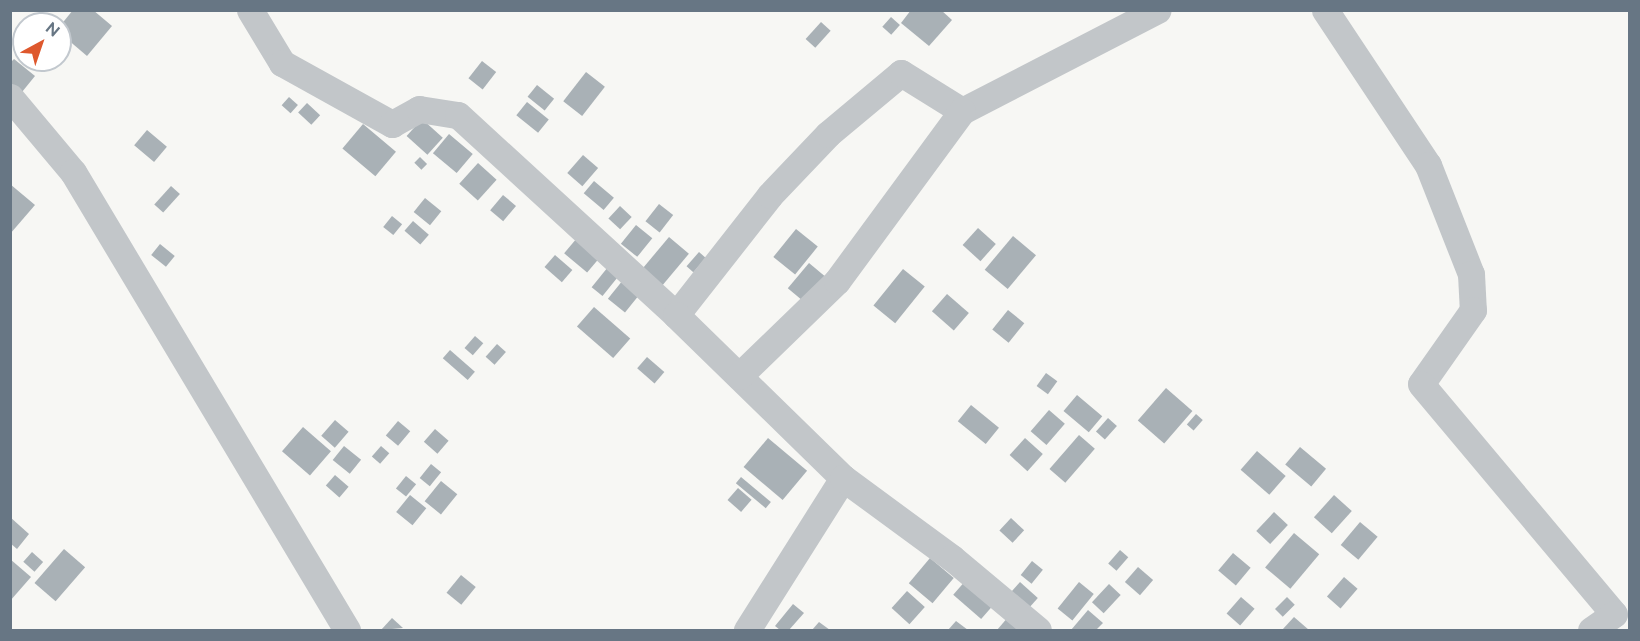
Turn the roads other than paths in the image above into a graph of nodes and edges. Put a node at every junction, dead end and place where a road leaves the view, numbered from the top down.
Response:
1 (250, 10) edge
2 (1158, 10) edge
3 (1325, 10) edge
4 (14, 107) edge
5 (962, 111) junction
6 (676, 315) junction
7 (739, 376) junction
8 (843, 478) junction
9 (347, 630) edge
10 (747, 630) edge
11 (1038, 630) edge
12 (1591, 630) edge

1 - 6 street
2 - 5 street
3 - 12 street
4 - 9 street
5 - 6 street
5 - 7 street
6 - 7 street
7 - 8 street
8 - 10 street
8 - 11 street

